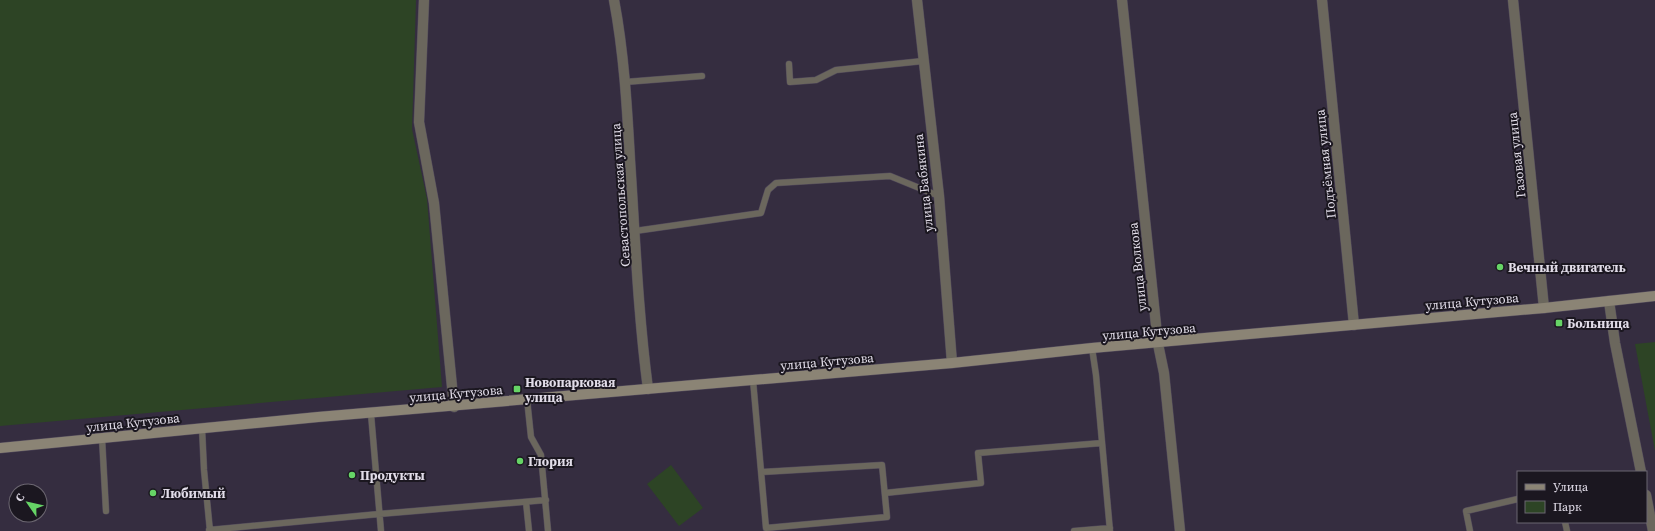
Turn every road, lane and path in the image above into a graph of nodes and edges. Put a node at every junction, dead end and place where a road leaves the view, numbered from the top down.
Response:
1 (424, 0) edge
2 (614, 0) edge
3 (917, 0) edge
4 (1122, 0) edge
5 (1322, 0) edge
6 (1513, 0) edge
7 (923, 61) junction
8 (789, 64) dead end
9 (702, 76) dead end
10 (625, 82) junction
11 (939, 196) junction
12 (635, 231) junction
13 (1655, 296) edge
14 (1609, 301) junction
15 (1544, 308) junction
16 (1354, 325) junction
17 (1158, 344) junction
18 (1092, 348) junction
19 (952, 363) junction
20 (754, 380) junction
21 (648, 389) junction
22 (527, 399) junction
23 (454, 407) junction
24 (371, 414) junction
25 (202, 428) junction
26 (102, 438) junction
27 (1102, 443) junction
28 (0, 448) edge
29 (1641, 471) edge
30 (762, 472) junction
31 (885, 493) junction
32 (1517, 499) edge
33 (546, 500) junction
34 (1647, 500) edge
35 (526, 502) junction
36 (106, 511) dead end
37 (379, 514) junction
38 (1110, 529) edge
39 (210, 531) edge
40 (381, 531) edge
41 (529, 531) edge
42 (548, 531) edge
43 (1074, 531) edge
44 (1180, 531) edge
45 (1470, 531) edge
46 (1653, 531) edge

1 - 23 street
2 - 10 street, Севастопольская улица
3 - 7 street, улица Бабякина
4 - 17 street, улица Волкова
5 - 16 street, Подъёмная улица
6 - 15 street, Газовая улица
7 - 8 lane
7 - 11 street, улица Бабякина
9 - 10 lane
10 - 12 street, Севастопольская улица
11 - 12 lane
11 - 19 street, улица Бабякина
12 - 21 street, Севастопольская улица
13 - 14 main road, улица Кутузова
14 - 15 main road, улица Кутузова
14 - 29 street
15 - 16 main road, улица Кутузова
16 - 17 main road, улица Кутузова
17 - 18 main road, улица Кутузова
17 - 44 street, улица Волкова
18 - 19 main road, улица Кутузова
18 - 27 lane
19 - 20 main road, улица Кутузова
20 - 21 main road, улица Кутузова
20 - 30 lane
21 - 22 main road, улица Кутузова
22 - 23 main road, улица Кутузова
22 - 33 lane
23 - 24 main road, улица Кутузова
24 - 25 main road, улица Кутузова
24 - 37 lane
25 - 26 main road, улица Кутузова
25 - 39 lane
26 - 28 main road, улица Кутузова
26 - 36 lane
27 - 31 lane
27 - 38 lane
30 - 31 lane
30 - 31 lane
32 - 45 lane
33 - 35 lane
33 - 42 lane
34 - 46 street
35 - 37 lane
35 - 41 lane
37 - 39 lane
37 - 40 lane
38 - 43 lane

